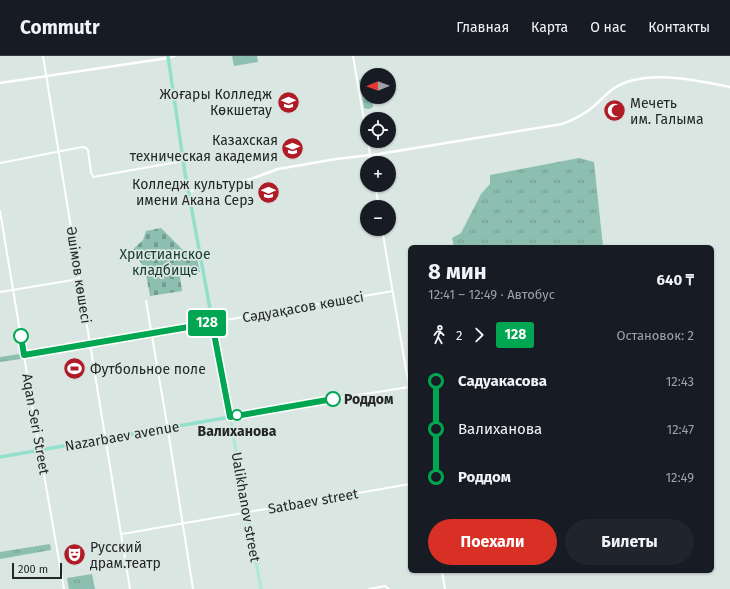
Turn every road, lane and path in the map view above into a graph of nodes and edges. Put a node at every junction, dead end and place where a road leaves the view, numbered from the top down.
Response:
1 (43, 56) edge
2 (171, 56) edge
3 (353, 56) edge
4 (46, 76) junction
5 (0, 83) edge
6 (730, 86) edge
7 (363, 112) edge
8 (369, 148) edge
9 (58, 151) junction
10 (370, 155) junction
11 (183, 161) junction
12 (0, 162) edge
13 (190, 191) junction
14 (0, 211) edge
15 (383, 236) edge
16 (203, 272) junction
17 (80, 279) junction
18 (13, 290) junction
19 (393, 291) junction
20 (0, 292) edge
21 (146, 301) dead end
22 (212, 323) junction
23 (151, 333) junction
24 (90, 344) junction
25 (24, 355) junction
26 (408, 381) edge
27 (408, 387) edge
28 (230, 417) junction
29 (168, 427) junction
30 (106, 438) junction
31 (40, 450) junction
32 (0, 457) edge
33 (408, 484) edge
34 (247, 512) junction
35 (182, 524) junction
36 (122, 534) junction
37 (442, 573) edge
38 (64, 589) edge
39 (130, 589) edge
40 (193, 589) edge
41 (261, 589) edge
42 (369, 589) edge
43 (389, 589) edge
44 (445, 589) edge

1 - 4 street, Әшімов көшесі
2 - 4 main road
2 - 11 highway
3 - 7 street
4 - 5 main road
4 - 9 street, Әшімов көшесі
6 - 10 main road
8 - 10 street
9 - 11 street
9 - 12 street
9 - 17 street, Әшімов көшесі
10 - 13 main road
11 - 13 highway
13 - 16 highway
13 - 16 highway, Ualikhanov street
14 - 18 street, Aqan Seri Street
15 - 19 street
16 - 22 highway, Ualikhanov street
17 - 18 street
17 - 24 street, Әшімов көшесі
18 - 20 street
18 - 25 street, Aqan Seri Street
19 - 22 street, Сәдуақасов көшесі
19 - 26 street
21 - 23 street
22 - 23 street, Сәдуақасов көшесі
22 - 28 highway, Ualikhanov street
23 - 24 street, Сәдуақасов көшесі
23 - 29 street
24 - 25 street, Сәдуақасов көшесі
24 - 30 street, Әшімов көшесі
25 - 31 street, Aqan Seri Street
27 - 28 street, Nazarbaev avenue
28 - 29 highway, Nazarbaev avenue
28 - 34 main road, Ualikhanov street
29 - 30 highway, Nazarbaev avenue
29 - 35 street
30 - 31 highway, Nazarbaev avenue
30 - 36 street, Әшімов көшесі
31 - 32 highway, Nazarbaev avenue
31 - 38 street, Aqan Seri Street
33 - 34 street, Satbaev street
34 - 35 street, Satbaev street
34 - 41 main road, Ualikhanov street
35 - 36 street, Satbaev street
35 - 40 street
36 - 39 street, Әшімов көшесі
37 - 44 street
42 - 43 street

